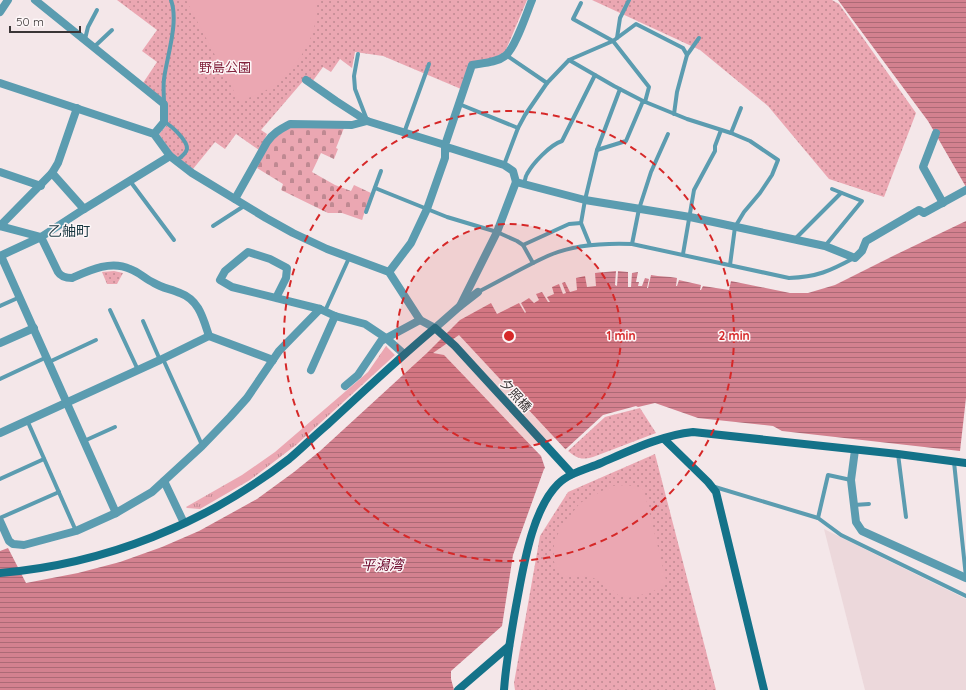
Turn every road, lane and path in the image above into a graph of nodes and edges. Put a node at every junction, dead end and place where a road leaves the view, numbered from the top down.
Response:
1 (8, 0) edge
2 (35, 0) edge
3 (172, 0) edge
4 (532, 0) edge
5 (628, 0) edge
6 (581, 3) dead end
7 (97, 10) dead end
8 (0, 12) edge
9 (112, 30) dead end
10 (699, 38) dead end
11 (615, 39) junction
12 (85, 40) junction
13 (94, 48) junction
14 (358, 54) dead end
15 (506, 55) junction
16 (687, 55) junction
17 (569, 60) junction
18 (429, 64) dead end
19 (595, 75) junction
20 (306, 80) dead end
21 (0, 83) edge
22 (547, 83) junction
23 (620, 89) junction
24 (644, 101) junction
25 (164, 104) junction
26 (459, 104) junction
27 (77, 108) junction
28 (741, 108) dead end
29 (674, 114) junction
30 (367, 120) junction
31 (164, 122) junction
32 (518, 128) junction
33 (721, 130) junction
34 (404, 133) junction
35 (731, 133) junction
36 (936, 133) dead end
37 (154, 134) junction
38 (668, 134) dead end
39 (445, 147) junction
40 (597, 150) junction
41 (173, 159) junction
42 (504, 165) junction
43 (381, 171) dead end
44 (0, 172) edge
45 (52, 173) junction
46 (129, 181) junction
47 (520, 183) junction
48 (41, 186) junction
49 (375, 188) junction
50 (832, 189) dead end
51 (966, 190) edge
52 (841, 193) junction
53 (235, 200) junction
54 (585, 200) junction
55 (943, 203) junction
56 (244, 206) junction
57 (84, 209) junction
58 (427, 209) junction
59 (639, 209) junction
60 (366, 212) dead end
61 (690, 218) junction
62 (581, 223) junction
63 (0, 226) edge
64 (213, 226) dead end
65 (736, 227) junction
66 (497, 232) junction
67 (41, 237) junction
68 (174, 240) dead end
69 (794, 240) junction
70 (632, 244) junction
71 (523, 245) junction
72 (590, 245) junction
73 (826, 246) junction
74 (682, 254) junction
75 (0, 256) edge
76 (349, 258) junction
77 (855, 258) junction
78 (533, 263) junction
79 (730, 265) junction
80 (389, 272) junction
81 (478, 292) joint
82 (20, 297) junction
83 (276, 298) junction
84 (0, 306) edge
85 (460, 306) junction
86 (110, 310) dead end
87 (323, 310) junction
88 (335, 316) junction
89 (420, 320) junction
90 (143, 321) dead end
91 (34, 328) junction
92 (435, 328) junction
93 (209, 336) junction
94 (386, 338) junction
95 (96, 340) dead end
96 (0, 343) edge
97 (404, 354) junction
98 (48, 359) junction
99 (162, 359) junction
100 (273, 360) junction
101 (138, 370) junction
102 (311, 370) dead end
103 (0, 379) edge
104 (345, 386) dead end
105 (67, 402) junction
106 (27, 420) junction
107 (115, 427) dead end
108 (0, 433) edge
109 (664, 438) junction
110 (84, 441) junction
111 (202, 446) junction
112 (855, 450) junction
113 (898, 454) junction
114 (44, 459) junction
115 (954, 461) junction
116 (966, 463) edge
117 (572, 474) junction
118 (0, 479) edge
119 (851, 480) junction
120 (164, 481) junction
121 (712, 487) junction
122 (59, 492) junction
123 (869, 504) dead end
124 (854, 505) junction
125 (116, 513) junction
126 (906, 517) dead end
127 (0, 518) edge
128 (818, 518) junction
129 (0, 521) edge
130 (184, 524) junction
131 (76, 531) junction
132 (0, 572) edge
133 (966, 578) edge
134 (966, 596) edge
135 (509, 646) junction
136 (458, 690) edge
137 (504, 690) edge
138 (764, 690) edge

1 - 8 street
2 - 12 street
3 - 25 lane
4 - 15 street
5 - 11 lane
6 - 11 lane
7 - 12 lane
9 - 13 lane
10 - 16 lane
11 - 16 lane
11 - 17 lane
11 - 24 lane
12 - 13 street
13 - 25 street
14 - 30 lane
15 - 22 lane
15 - 26 street
16 - 29 lane
17 - 19 lane
17 - 22 lane
18 - 34 lane
19 - 23 lane
19 - 47 lane
20 - 30 street
21 - 27 street
22 - 32 lane
23 - 24 lane
23 - 40 lane
24 - 29 lane
24 - 40 lane
25 - 31 street
26 - 32 lane
26 - 39 street
27 - 37 street
27 - 45 street
28 - 35 lane
29 - 33 lane
30 - 34 street
30 - 53 street
31 - 37 street
31 - 41 lane
32 - 42 lane
33 - 35 lane
33 - 61 lane
34 - 39 street
35 - 65 lane
36 - 55 street
37 - 41 street
38 - 59 lane
39 - 42 street
39 - 58 street
40 - 54 lane
41 - 46 street
41 - 53 street
42 - 47 street
43 - 49 lane
44 - 48 street
45 - 48 street
45 - 57 street
46 - 57 street
46 - 68 lane
47 - 54 street
47 - 66 street
48 - 63 street
49 - 58 lane
49 - 60 lane
50 - 52 lane
51 - 55 street
52 - 69 lane
52 - 73 lane
53 - 56 street
54 - 59 street
54 - 62 lane
55 - 77 street
56 - 64 lane
56 - 76 street
57 - 67 street
58 - 66 lane
58 - 80 street
59 - 61 street
59 - 70 lane
61 - 65 street
61 - 74 lane
62 - 71 lane
62 - 72 lane
63 - 67 street
65 - 69 street
65 - 79 lane
66 - 71 lane
66 - 85 street
67 - 75 street
67 - 93 street
69 - 73 street
70 - 72 lane
70 - 74 lane
71 - 78 lane
72 - 78 lane
73 - 77 street
74 - 79 lane
75 - 82 street
76 - 80 street
76 - 87 lane
77 - 79 lane
78 - 81 lane
80 - 89 street
81 - 85 street
82 - 84 lane
82 - 91 street
83 - 83 street
83 - 87 street
85 - 92 street
86 - 101 lane
87 - 88 street
87 - 100 street
88 - 94 street
88 - 102 street
89 - 92 street
89 - 94 street
90 - 99 lane
91 - 96 street
91 - 98 street
92 - 97 street
92 - 117 street, 夕照橋
93 - 99 street
93 - 100 street
94 - 97 street
94 - 104 street
95 - 98 lane
97 - 130 street
98 - 103 lane
98 - 105 street
99 - 101 street
99 - 111 lane
100 - 111 street
101 - 105 street
105 - 106 street
105 - 110 street
106 - 108 street
106 - 114 lane
107 - 110 lane
109 - 112 street
109 - 117 street
109 - 121 street
110 - 125 street
111 - 120 street
112 - 113 street
112 - 119 street
113 - 115 street
113 - 126 lane
114 - 118 lane
114 - 122 lane
115 - 116 street
115 - 133 lane
117 - 135 street
119 - 124 street
119 - 128 lane
120 - 125 street
120 - 130 street
121 - 128 lane
121 - 138 street
122 - 127 lane
122 - 131 lane
123 - 124 lane
124 - 133 street
125 - 131 street
128 - 134 lane
129 - 131 street
130 - 132 street
135 - 136 street
135 - 137 street

